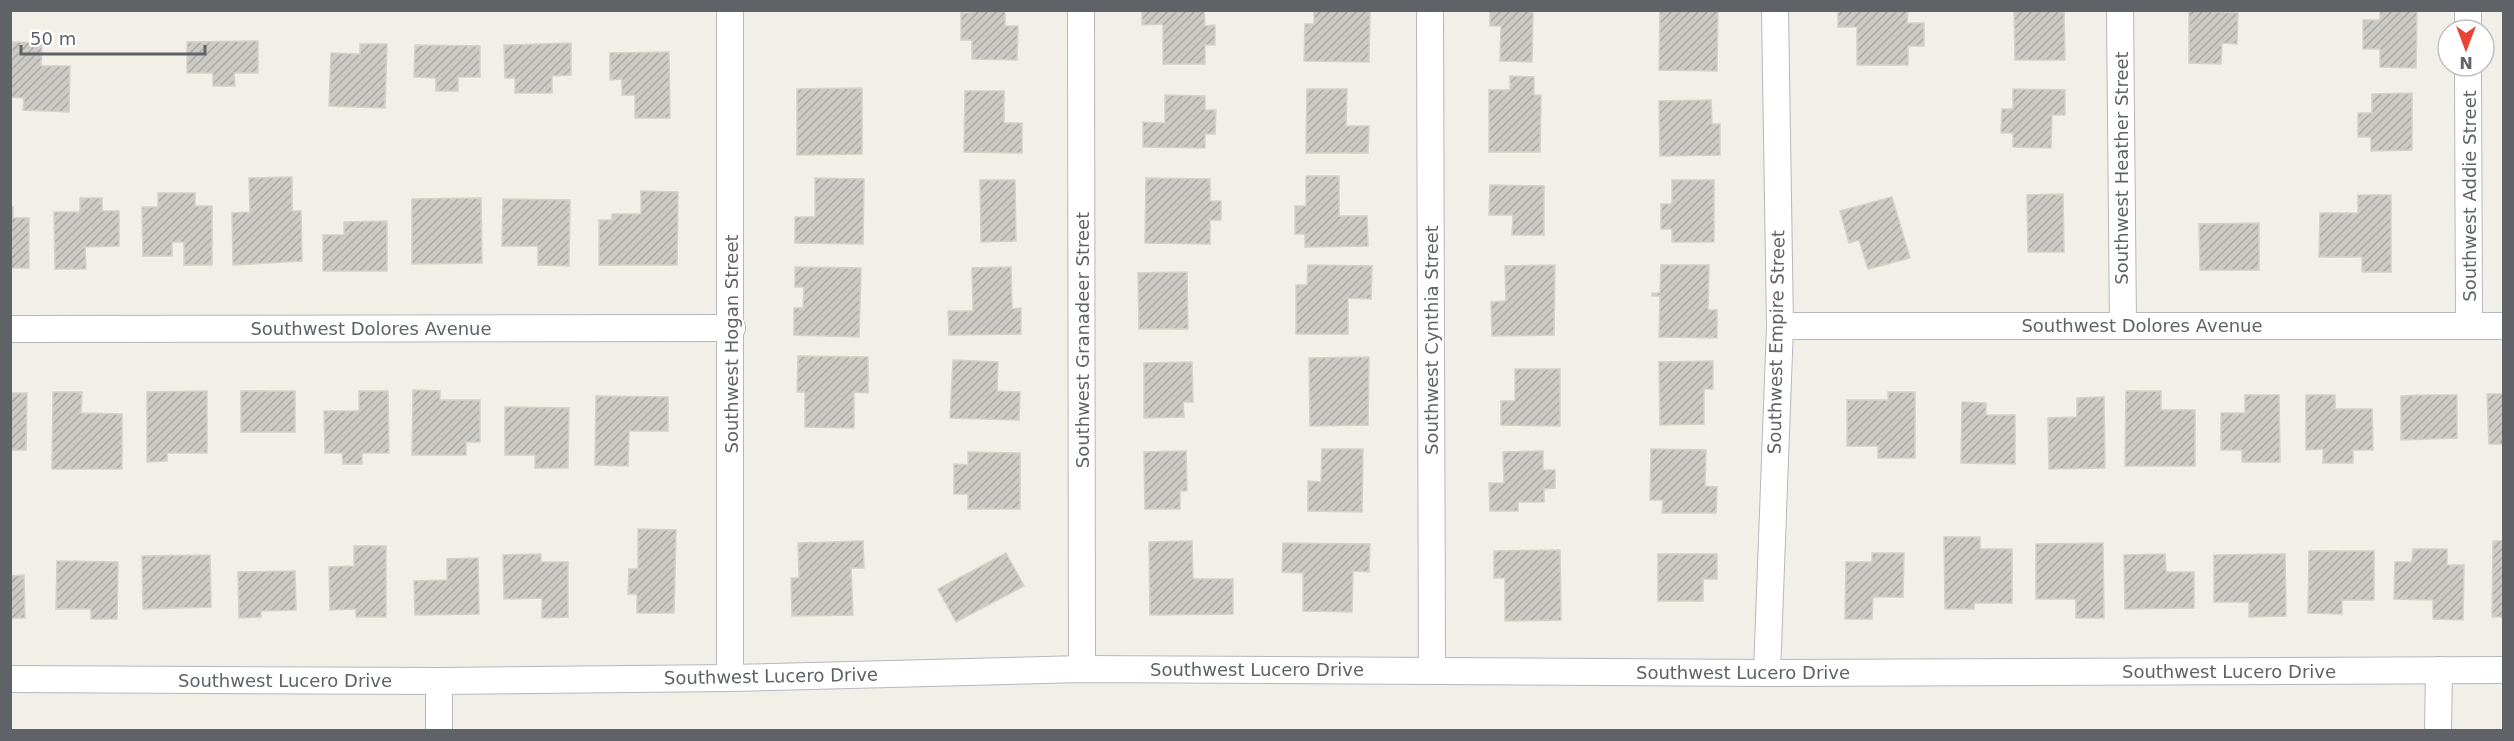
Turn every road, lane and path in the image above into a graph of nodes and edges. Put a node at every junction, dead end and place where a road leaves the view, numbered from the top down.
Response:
1 (730, 10) edge
2 (1081, 10) edge
3 (1430, 10) edge
4 (1775, 10) edge
5 (2120, 10) edge
6 (2468, 78) edge
7 (2122, 325) junction
8 (2504, 326) edge
9 (1780, 327) junction
10 (2469, 327) junction
11 (732, 328) junction
12 (10, 329) edge
13 (1082, 669) junction
14 (1432, 669) junction
15 (2439, 670) junction
16 (2504, 670) edge
17 (1767, 674) junction
18 (730, 678) junction
19 (10, 679) edge
20 (439, 681) junction
21 (439, 730) edge
22 (2438, 730) edge

1 - 11 street, Southwest Hogan Street
2 - 13 street, Southwest Granadeer Street
3 - 14 street, Southwest Cynthia Street
4 - 9 street, Southwest Empire Street
5 - 7 street, Southwest Heather Street
6 - 10 street, Southwest Addie Street
7 - 9 street, Southwest Dolores Avenue
7 - 10 street, Southwest Dolores Avenue
8 - 10 street, Southwest Dolores Avenue
9 - 17 street, Southwest Empire Street
11 - 12 street, Southwest Dolores Avenue
11 - 18 street, Southwest Hogan Street
13 - 14 street, Southwest Lucero Drive
13 - 18 street, Southwest Lucero Drive
14 - 17 street, Southwest Lucero Drive
15 - 16 street, Southwest Lucero Drive
15 - 17 street, Southwest Lucero Drive
15 - 22 street
18 - 20 street, Southwest Lucero Drive
19 - 20 street, Southwest Lucero Drive
20 - 21 street

